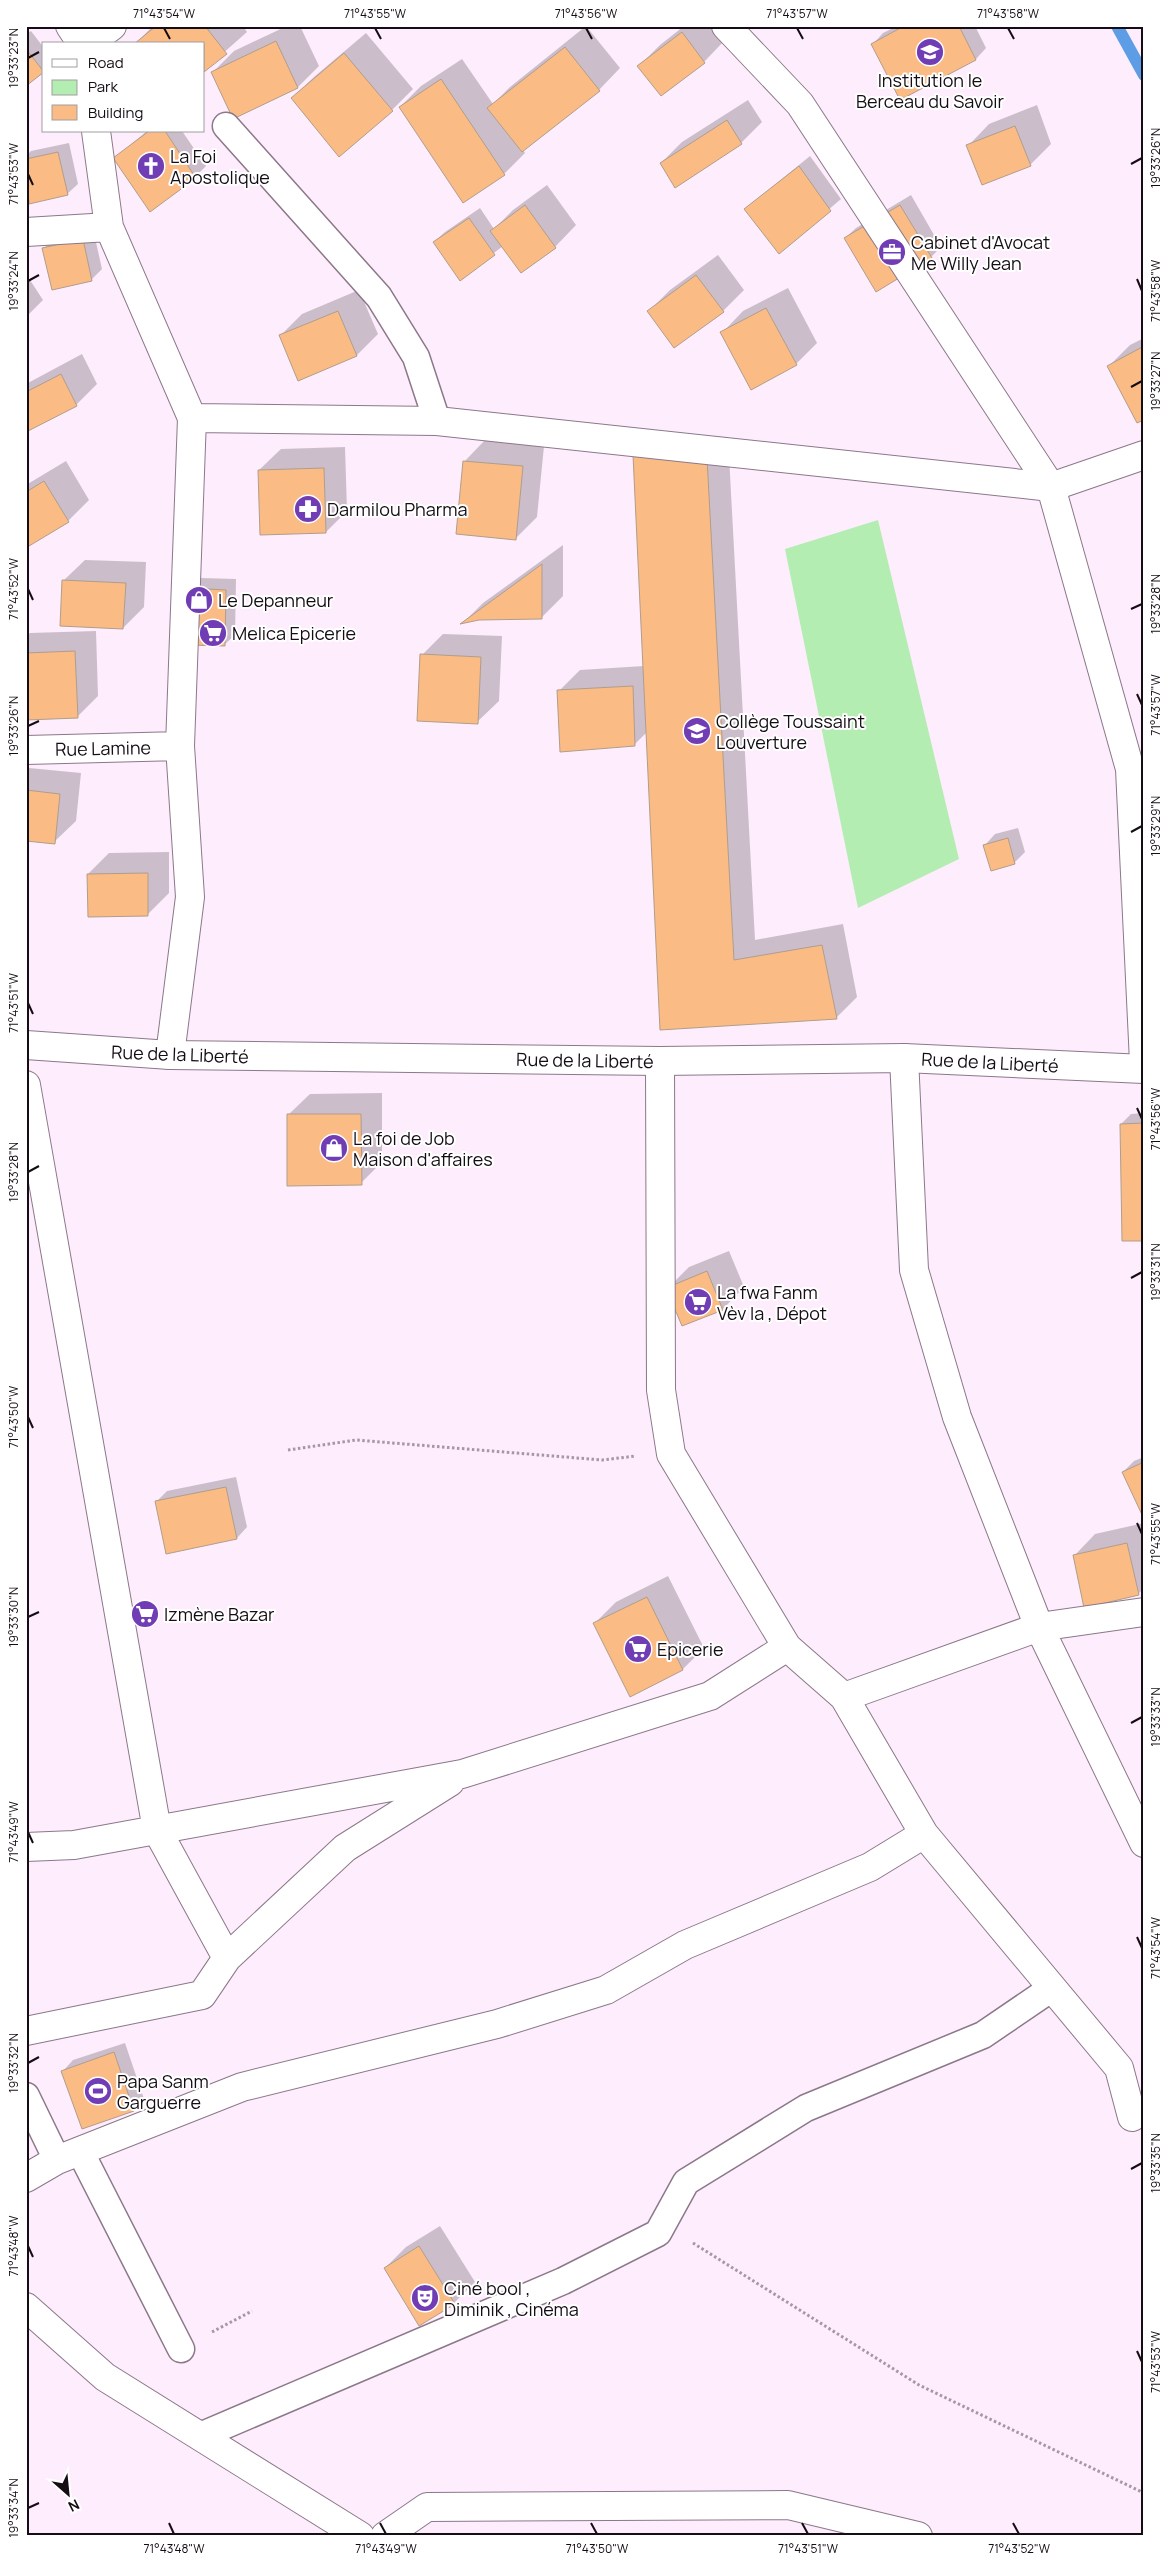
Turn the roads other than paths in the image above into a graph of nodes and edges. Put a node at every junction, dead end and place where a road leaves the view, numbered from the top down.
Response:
1 (70, 26) edge
2 (112, 26) edge
3 (726, 26) edge
4 (81, 42) edge
5 (91, 42) edge
6 (226, 126) dead end
7 (96, 132) edge
8 (108, 227) junction
9 (26, 232) edge
10 (192, 418) junction
11 (437, 421) junction
12 (1144, 455) edge
13 (1052, 488) junction
14 (180, 746) junction
15 (26, 750) edge
16 (26, 1045) edge
17 (170, 1056) junction
18 (904, 1058) junction
19 (660, 1061) junction
20 (1144, 1062) edge
21 (1144, 1069) edge
22 (26, 1085) edge
23 (1144, 1612) edge
24 (1039, 1627) junction
25 (786, 1647) junction
26 (844, 1697) junction
27 (462, 1774) junction
28 (157, 1830) junction
29 (924, 1834) junction
30 (1144, 1843) edge
31 (26, 1847) edge
32 (227, 1958) junction
33 (1052, 1988) junction
34 (26, 2031) edge
35 (26, 2096) edge
36 (1132, 2117) dead end
37 (69, 2155) junction
38 (26, 2178) edge
39 (26, 2307) edge
40 (181, 2349) dead end
41 (200, 2436) junction
42 (360, 2536) edge
43 (384, 2536) edge
44 (918, 2536) edge

1 - 4 street
2 - 5 street
3 - 13 street
6 - 11 lane
7 - 8 street
8 - 9 street
8 - 10 street
10 - 11 street
10 - 14 street
11 - 13 street
12 - 13 street
13 - 20 street
14 - 15 street, Rue Lamine
14 - 17 street
16 - 17 street, Rue de la Liberté
17 - 19 street, Rue de la Liberté
18 - 19 street, Rue de la Liberté
18 - 21 street, Rue de la Liberté
18 - 24 street
19 - 25 street
22 - 28 street
23 - 24 street
24 - 26 street
24 - 30 street
25 - 26 street
25 - 27 street
26 - 29 street
27 - 28 street
27 - 32 street
28 - 31 street
28 - 32 street
29 - 33 street
29 - 37 street
32 - 34 street
33 - 36 street
33 - 41 lane
35 - 37 lane
37 - 38 street
37 - 40 lane
39 - 41 street
41 - 42 street
43 - 44 street

